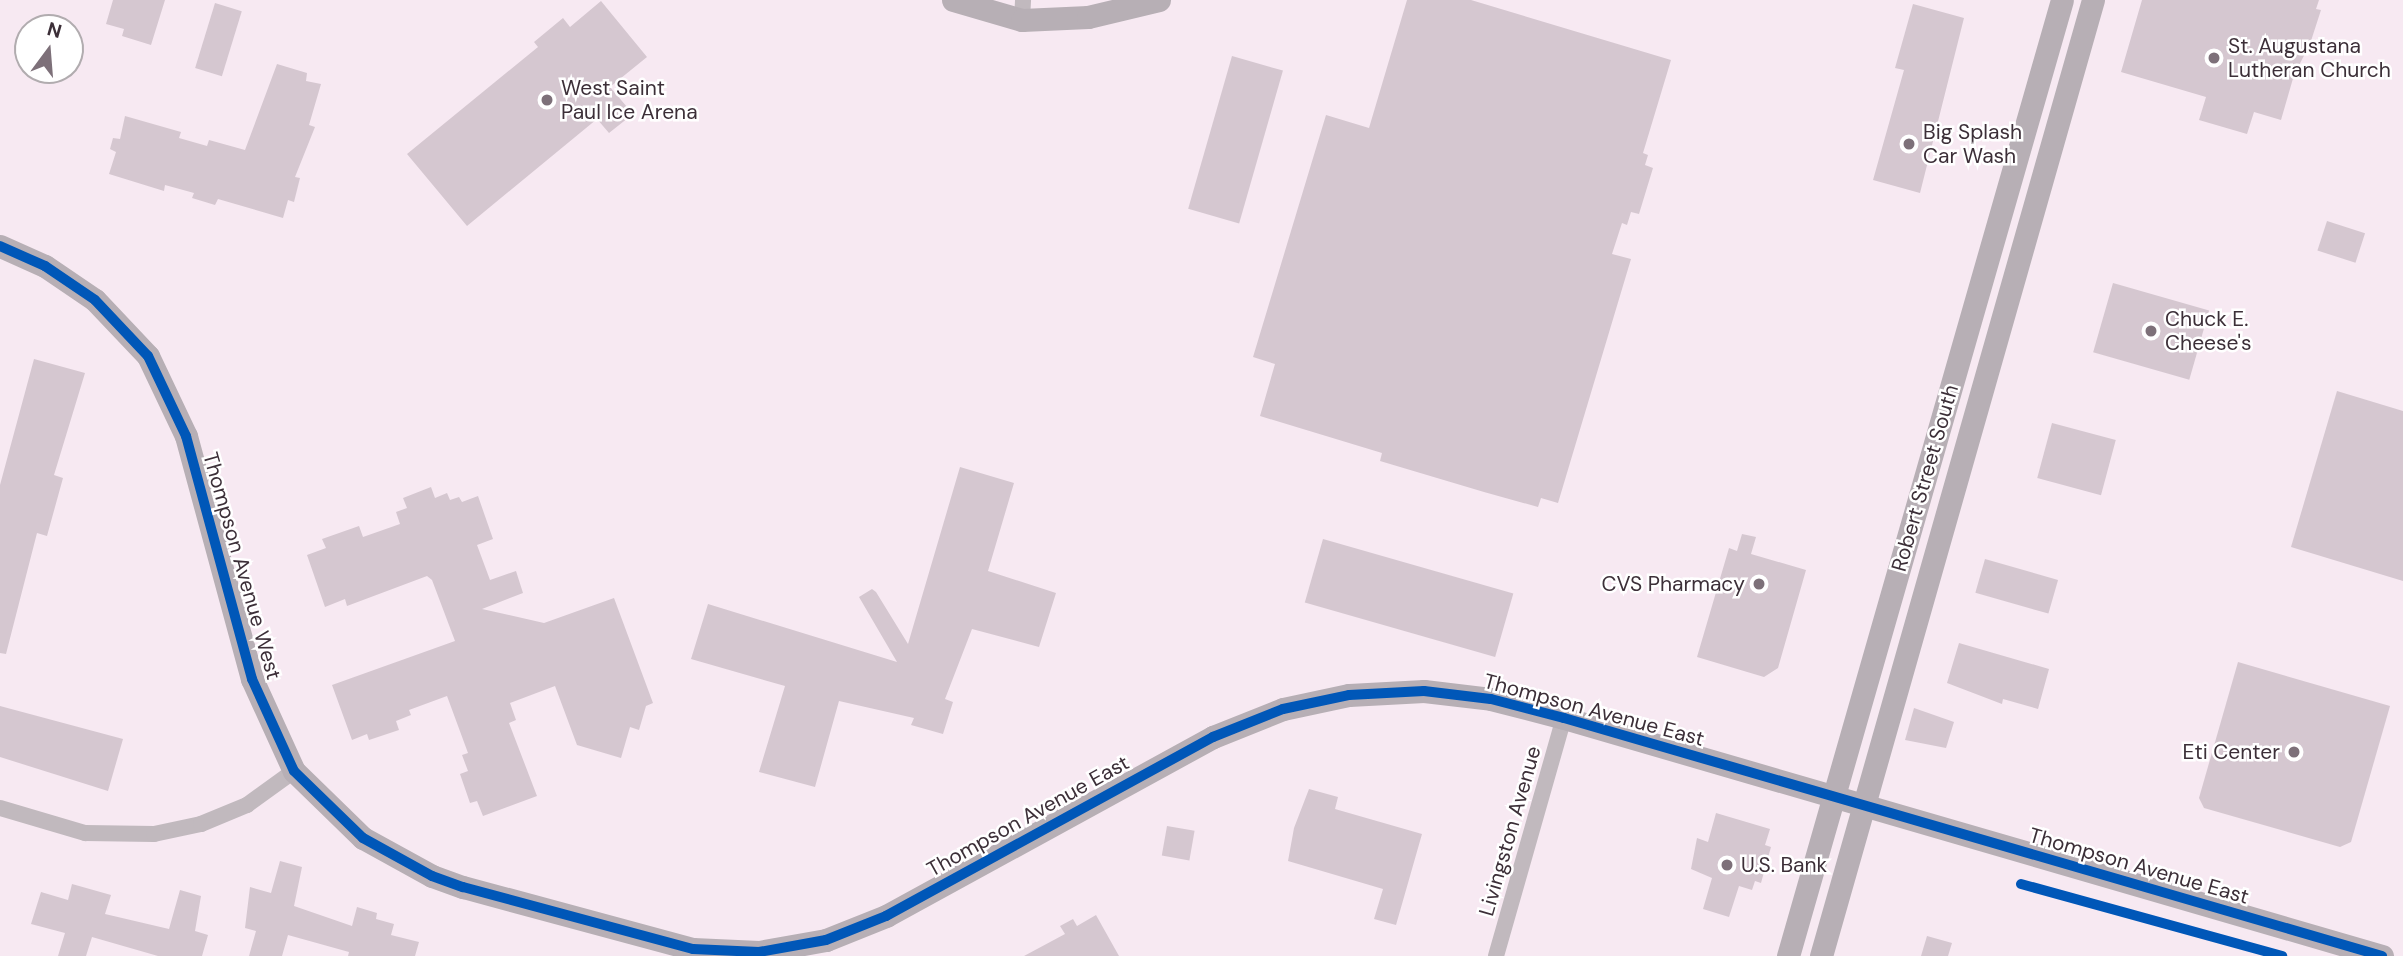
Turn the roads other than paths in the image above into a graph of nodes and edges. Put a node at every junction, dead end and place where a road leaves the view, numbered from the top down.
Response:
1 (953, 0) edge
2 (1159, 0) edge
3 (2063, 0) edge
4 (2093, 0) edge
5 (1023, 10) edge
6 (0, 246) edge
7 (1976, 299) junction
8 (1997, 333) junction
9 (1564, 718) junction
10 (293, 771) junction
11 (1833, 797) junction
12 (1864, 807) junction
13 (0, 808) edge
14 (828, 948) edge
15 (1496, 956) edge
16 (1788, 956) edge
17 (1821, 956) edge
18 (2382, 956) edge

1 - 5 street
2 - 5 street
3 - 7 street, Robert Street South
4 - 8 street, Robert Street South
6 - 10 street, Thompson Avenue West
7 - 8 street
7 - 11 street, Robert Street South
8 - 12 street, Robert Street South
9 - 11 street, Thompson Avenue East
9 - 14 street, Thompson Avenue East
9 - 15 street, Livingston Avenue
10 - 13 street
10 - 14 street, Thompson Avenue West
11 - 12 street, Thompson Avenue East
11 - 16 street, Robert Street South
12 - 17 street, Robert Street South
12 - 18 street, Thompson Avenue East

